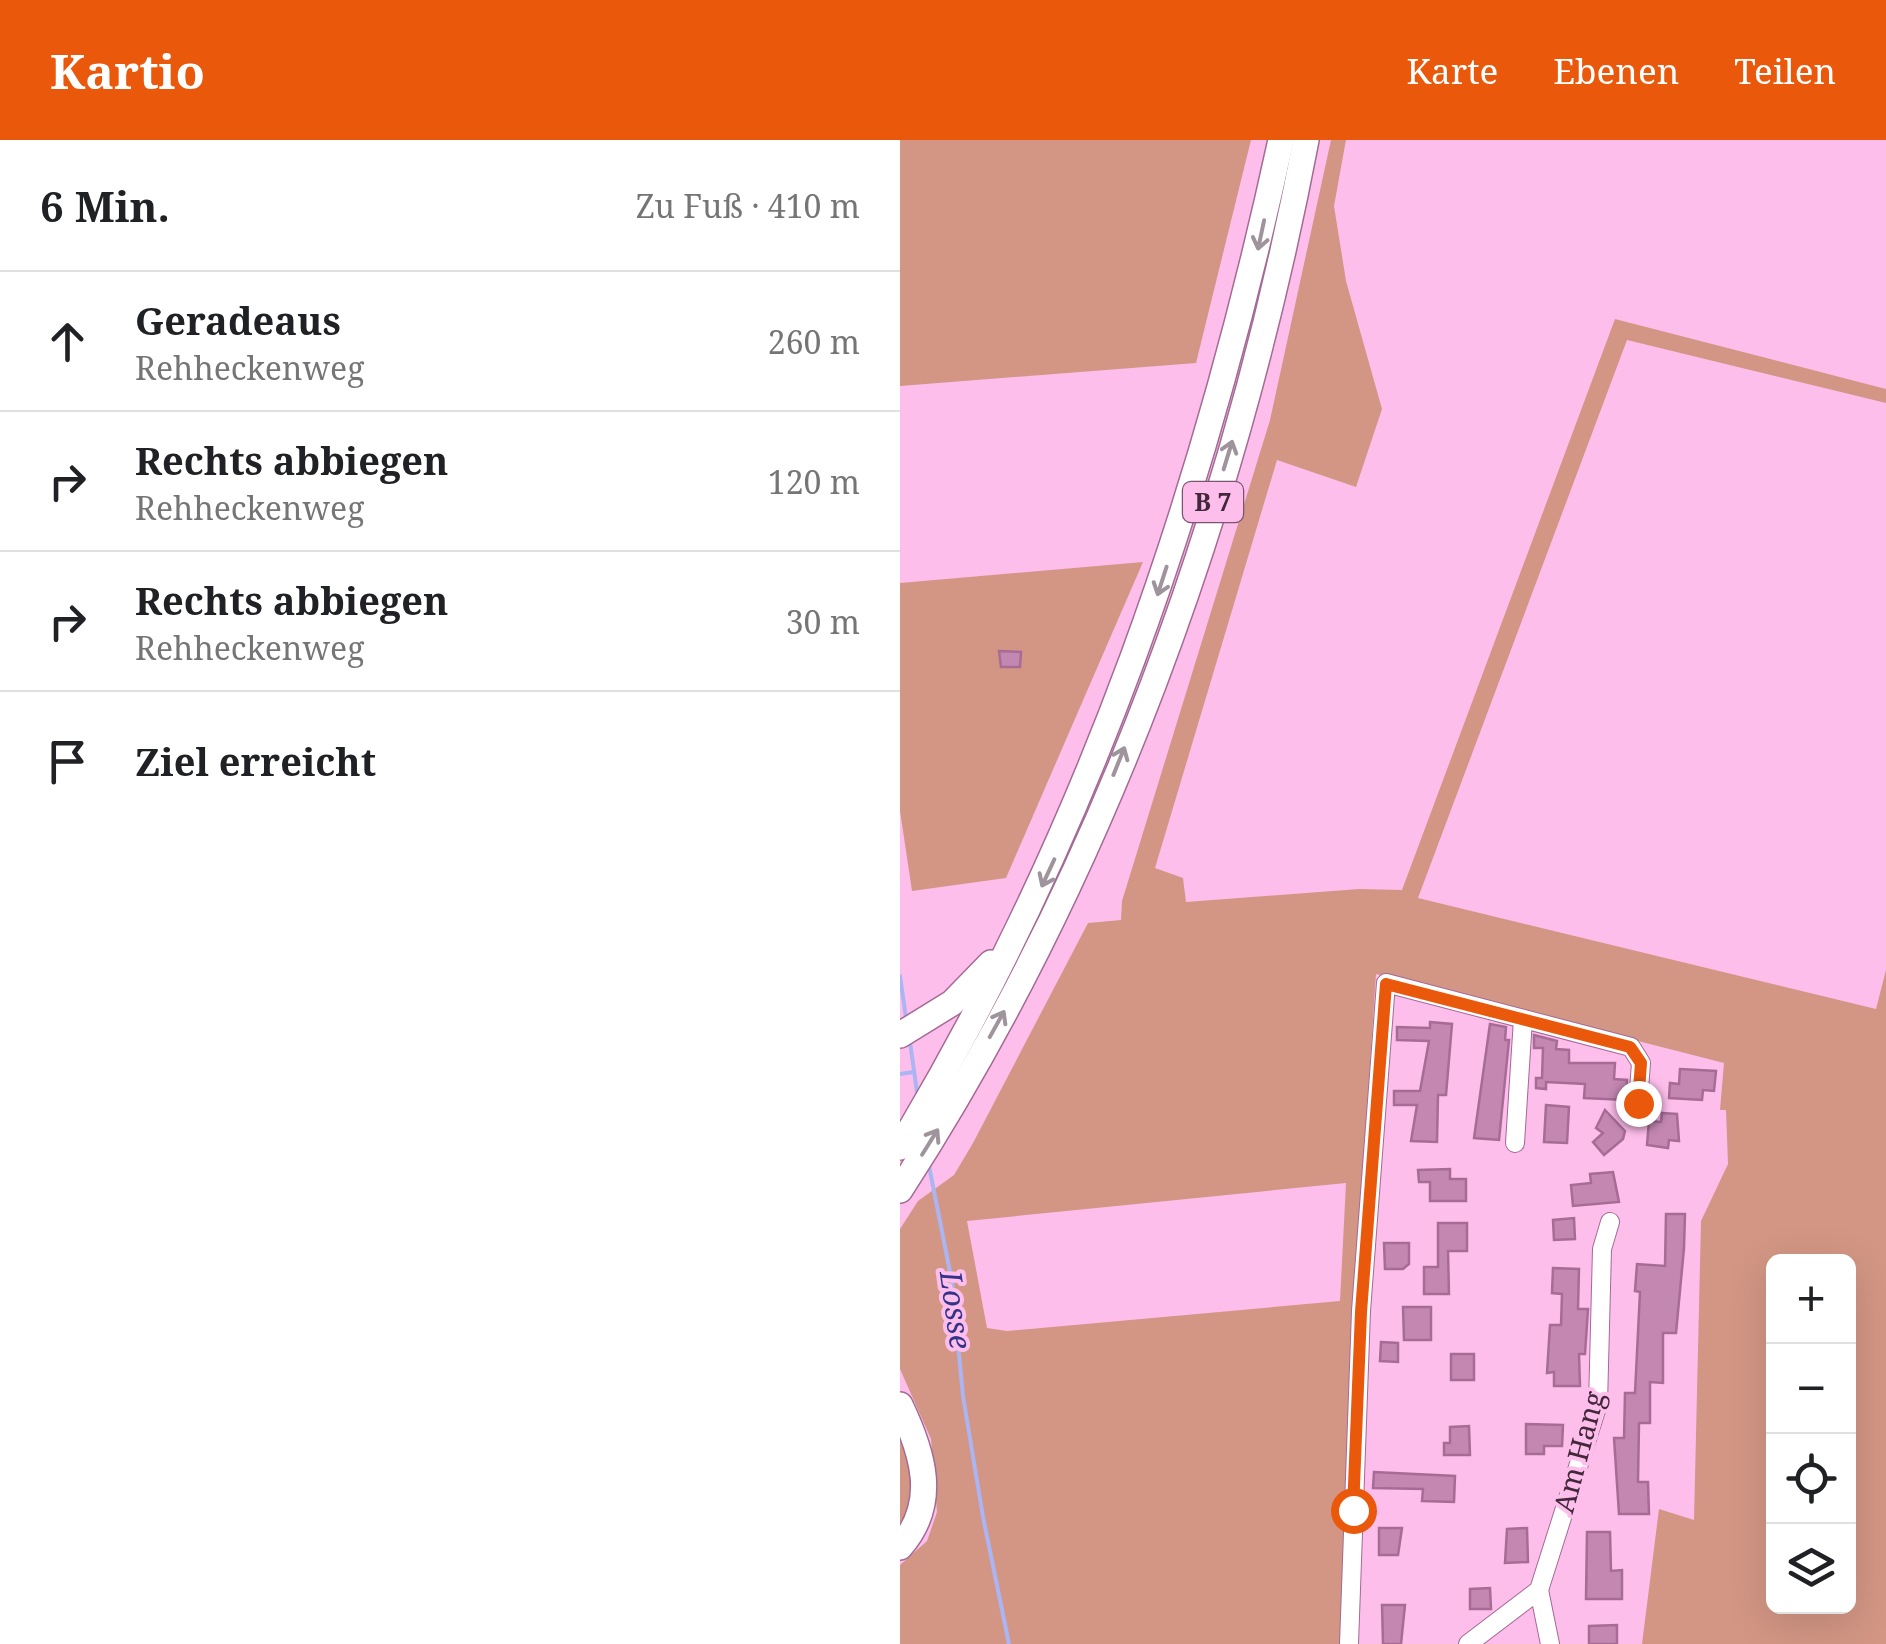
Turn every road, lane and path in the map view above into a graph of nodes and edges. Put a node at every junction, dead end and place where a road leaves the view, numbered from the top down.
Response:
1 (1281, 140) edge
2 (1306, 140) edge
3 (1023, 924) junction
4 (1524, 1019) junction
5 (900, 1035) edge
6 (1638, 1103) dead end
7 (1515, 1143) dead end
8 (900, 1147) edge
9 (905, 1182) edge
10 (1610, 1222) dead end
11 (903, 1415) edge
12 (900, 1547) edge
13 (1539, 1590) junction
14 (1349, 1644) edge
15 (1468, 1644) edge
16 (1550, 1644) edge

1 -> 3 highway, B 7
9 -> 2 highway, B 7
3 - 5 highway
3 - 8 highway, B 7
4 - 6 street
4 - 7 street
4 - 14 street
10 - 13 street, Am Hang
11 - 12 highway
13 - 15 street
13 - 16 street

